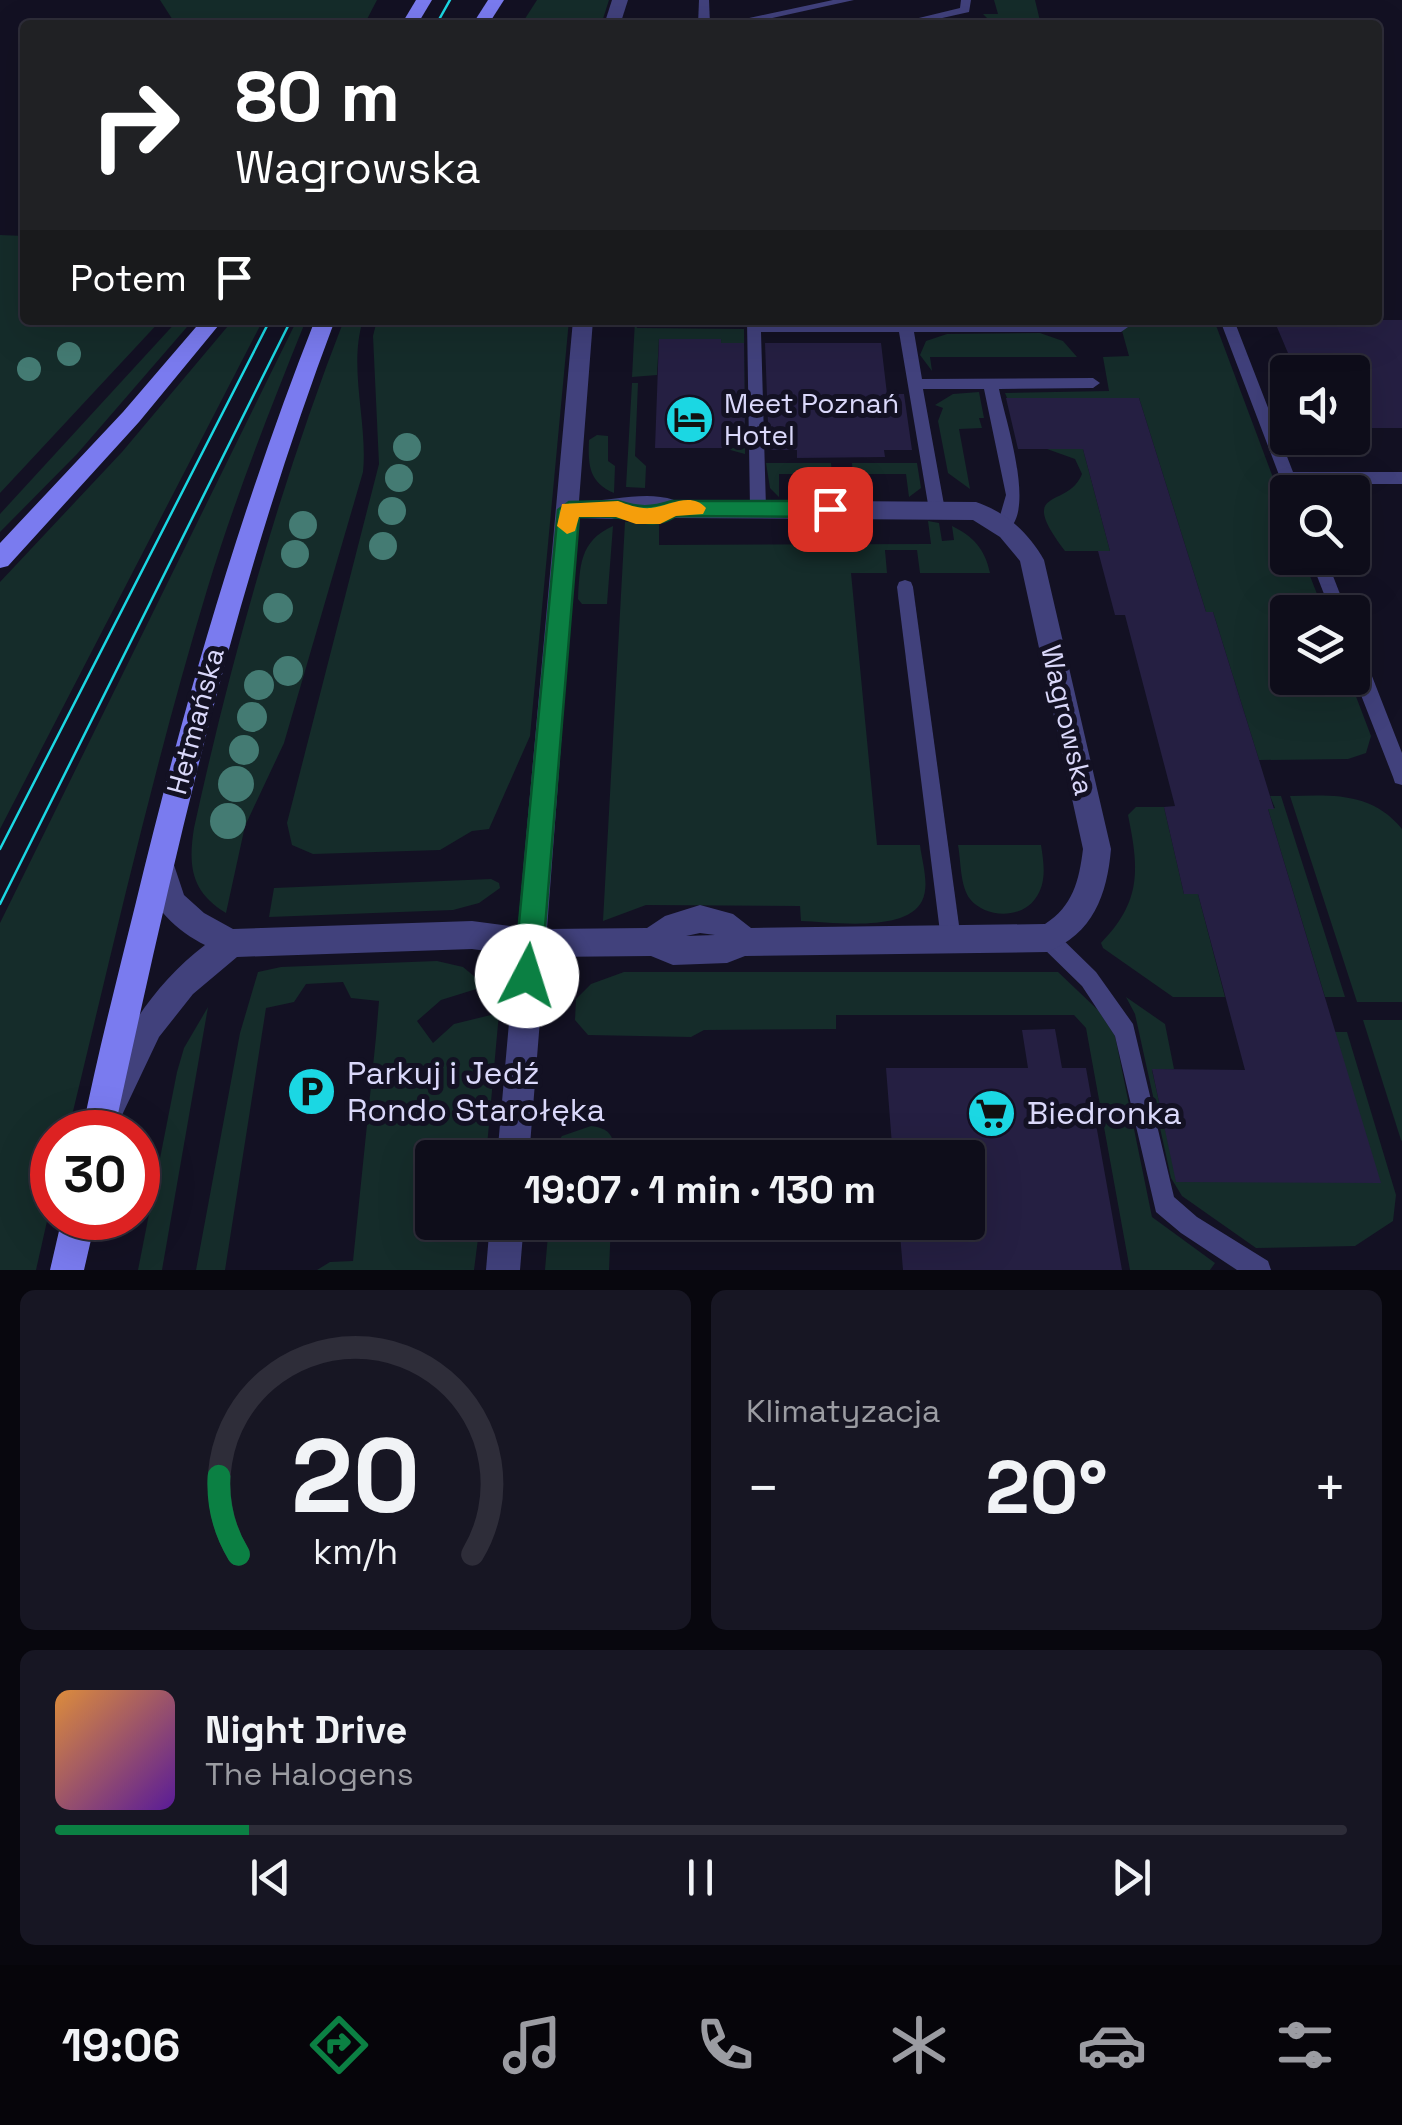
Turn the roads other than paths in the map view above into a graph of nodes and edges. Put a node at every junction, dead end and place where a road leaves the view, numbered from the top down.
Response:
1 (849, 0) edge
2 (966, 0) edge
3 (748, 20) edge
4 (919, 20) edge
5 (209, 325) edge
6 (323, 325) edge
7 (583, 325) edge
8 (754, 325) edge
9 (784, 325) edge
10 (1229, 325) edge
11 (1120, 326) dead end
12 (906, 329) junction
13 (990, 383) junction
14 (915, 384) junction
15 (1093, 384) dead end
16 (1286, 475) edge
17 (1402, 478) edge
18 (1370, 480) edge
19 (758, 508) junction
20 (569, 510) junction
21 (937, 510) junction
22 (1004, 526) junction
23 (0, 559) edge
24 (905, 587) dead end
25 (1370, 694) edge
26 (1402, 776) edge
27 (161, 855) junction
28 (1047, 938) junction
29 (951, 940) junction
30 (530, 942) junction
31 (232, 943) junction
32 (103, 1110) edge
33 (107, 1110) edge
34 (514, 1140) edge
35 (74, 1240) edge
36 (506, 1240) edge
37 (1237, 1263) edge
38 (67, 1270) edge
39 (503, 1270) edge
40 (1259, 1270) edge

1 - 3 lane
2 - 4 lane
5 - 23 street
6 - 27 street, Hetmańska
7 - 20 street
8 - 19 lane
9 - 12 lane
10 - 16 lane
11 - 12 lane
12 - 14 lane
13 - 14 lane
13 - 15 lane
13 - 22 lane
14 - 21 lane
17 - 18 lane
19 - 20 street
19 - 21 street
20 - 30 street
21 - 22 street
22 - 28 street, Wagrowska
24 - 29 lane
25 - 26 lane
27 - 31 street
27 - 32 street, Hetmańska
28 - 29 street
28 - 37 lane
29 - 30 street
30 - 31 street
30 - 34 street
31 - 33 street
35 - 38 street
36 - 39 street
37 - 40 lane

